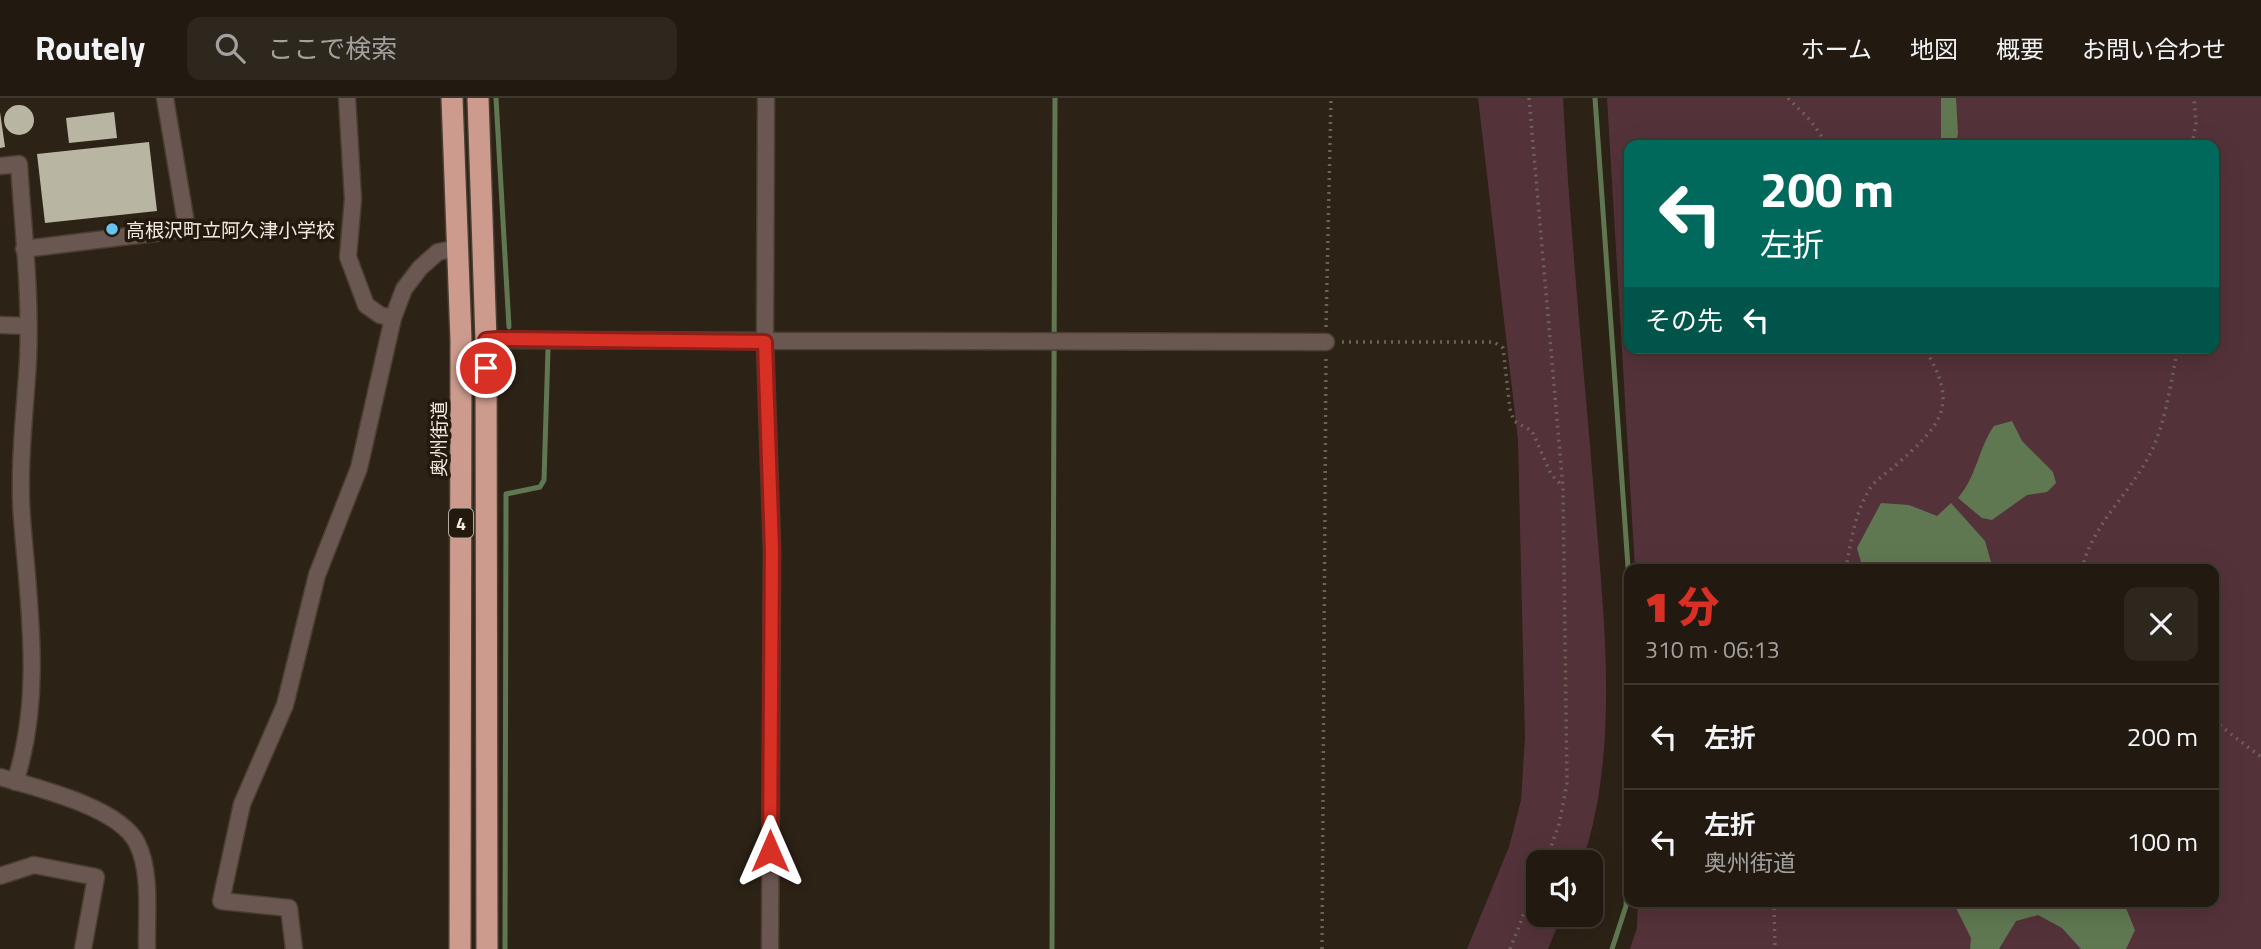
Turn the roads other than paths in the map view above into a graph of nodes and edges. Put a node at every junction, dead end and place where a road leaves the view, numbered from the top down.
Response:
1 (165, 98) edge
2 (347, 98) edge
3 (452, 98) edge
4 (478, 98) edge
5 (766, 98) edge
6 (0, 166) edge
7 (458, 248) junction
8 (24, 249) junction
9 (393, 318) junction
10 (0, 325) edge
11 (28, 326) junction
12 (486, 340) junction
13 (765, 342) junction
14 (1326, 342) road end
15 (8, 780) edge
16 (0, 876) edge
17 (83, 949) edge
18 (147, 949) edge
19 (294, 949) edge
20 (460, 949) edge
21 (487, 949) edge
22 (770, 949) edge

1 - 8 street
2 - 9 street
3 - 7 highway, 奥州街道 / 4
4 - 12 highway, 4
5 - 13 street
6 - 8 street
7 - 9 street
7 - 20 highway, 奥州街道 / 4
8 - 11 street
9 - 19 street
10 - 11 street
11 - 15 street
12 - 13 street
12 - 21 highway, 4
13 - 14 street
13 - 22 street
15 - 18 street
16 - 17 street

